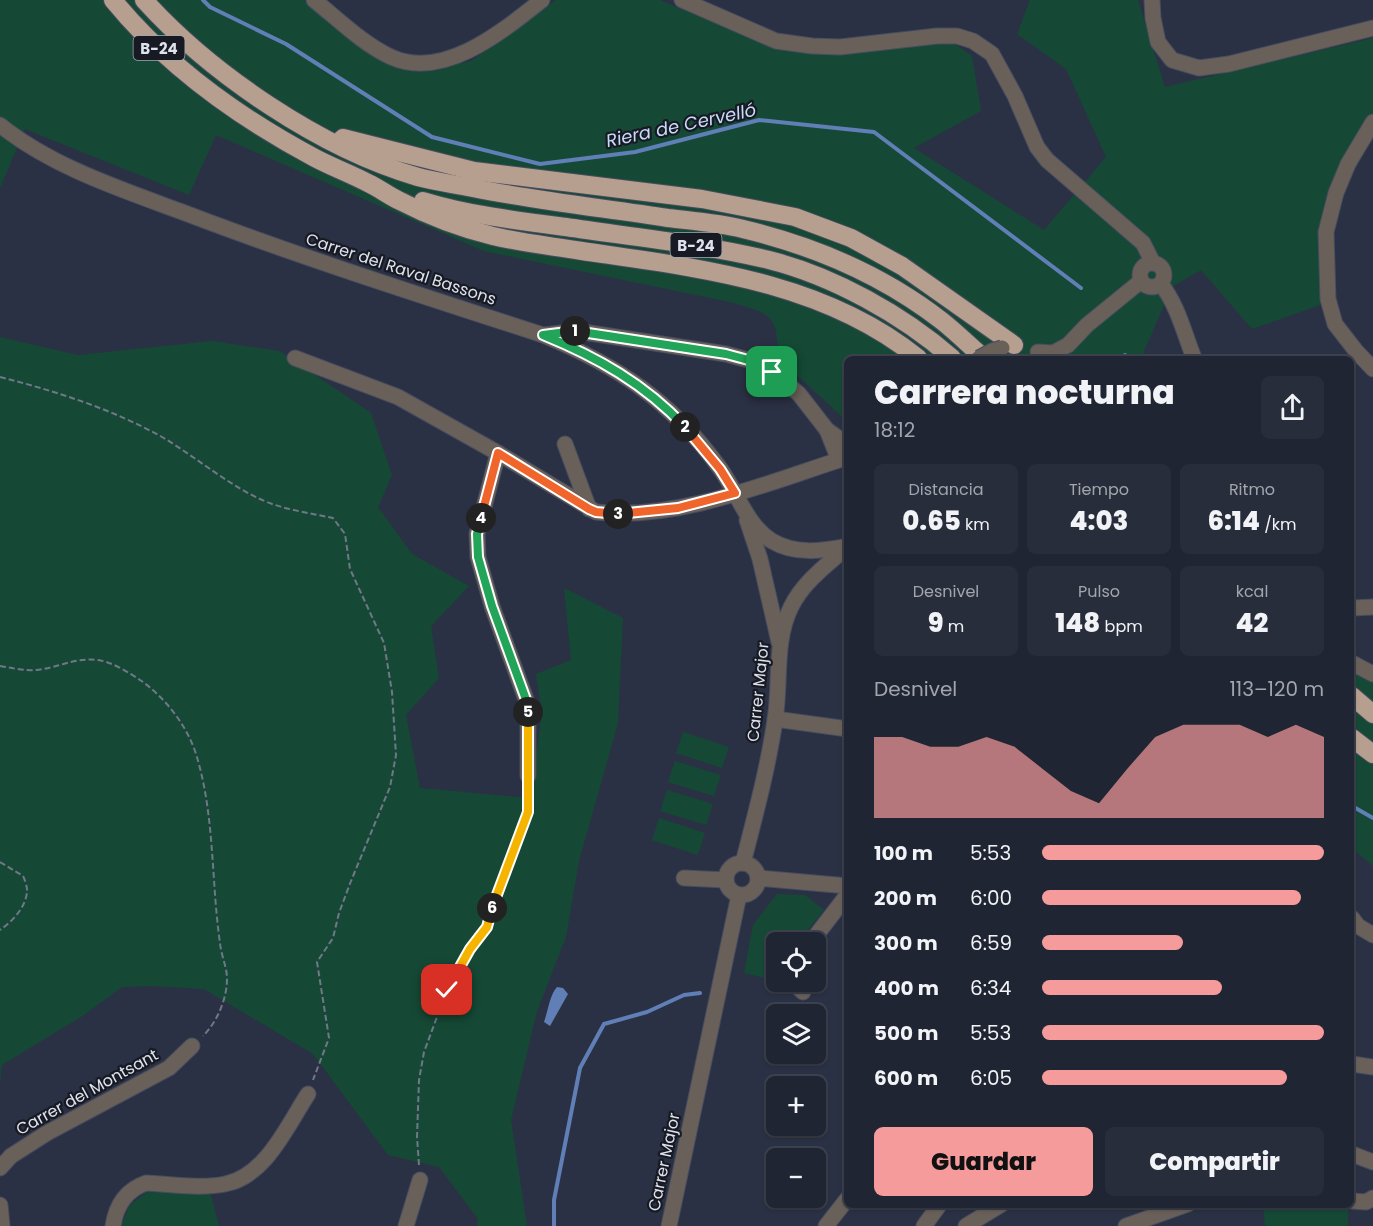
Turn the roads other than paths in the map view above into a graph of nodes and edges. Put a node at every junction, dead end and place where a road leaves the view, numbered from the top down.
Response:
1 (113, 0) edge
2 (144, 0) edge
3 (314, 0) edge
4 (543, 0) edge
5 (682, 0) edge
6 (1152, 0) edge
7 (1373, 28) edge
8 (1373, 122) edge
9 (0, 125) edge
10 (308, 129) junction
11 (370, 184) junction
12 (1153, 263) junction
13 (1141, 281) junction
14 (1161, 284) junction
15 (543, 335) junction
16 (1076, 338) junction
17 (1008, 347) junction
18 (1042, 355) edge
19 (915, 356) edge
20 (949, 356) edge
21 (982, 356) edge
22 (983, 356) edge
23 (1066, 356) edge
24 (1193, 356) edge
25 (295, 358) dead end
26 (1373, 369) edge
27 (827, 430) junction
28 (844, 443) edge
29 (566, 444) dead end
30 (498, 453) junction
31 (735, 493) junction
32 (589, 509) junction
33 (744, 509) junction
34 (844, 547) edge
35 (844, 550) edge
36 (1373, 607) edge
37 (1354, 608) edge
38 (780, 649) junction
39 (1354, 664) edge
40 (1373, 674) edge
41 (1354, 698) edge
42 (1354, 713) edge
43 (1373, 714) edge
44 (775, 719) junction
45 (844, 728) edge
46 (1373, 728) edge
47 (1354, 740) edge
48 (1373, 754) edge
49 (528, 776) road end
50 (743, 863) junction
51 (684, 878) dead end
52 (758, 878) junction
53 (726, 880) junction
54 (844, 886) edge
55 (739, 895) junction
56 (844, 899) edge
57 (1354, 921) edge
58 (819, 932) edge
59 (1373, 935) edge
60 (192, 1046) road end
61 (1354, 1064) edge
62 (1373, 1067) edge
63 (308, 1094) road end
64 (1354, 1155) edge
65 (1373, 1162) edge
66 (0, 1168) edge
67 (420, 1180) road end
68 (1373, 1198) edge
69 (1354, 1201) edge
70 (844, 1203) edge
71 (0, 1205) edge
72 (937, 1208) edge
73 (995, 1208) edge
74 (1177, 1208) edge
75 (2, 1226) edge
76 (113, 1226) edge
77 (406, 1226) edge
78 (669, 1226) edge
79 (826, 1226) edge
80 (924, 1226) edge
81 (966, 1226) edge
82 (1126, 1226) edge

1 - 11 highway, B-24
2 - 10 highway, B-24
3 - 4 street
5 - 12 street
6 - 7 street
8 - 26 street
9 - 15 street, Carrer del Raval Bassons
10 - 17 highway
10 - 21 highway, B-24
11 - 19 highway
11 - 20 highway, B-24
12 - 13 street
12 - 14 street
13 - 14 street
13 - 16 street
14 - 24 street
15 - 27 street
15 - 31 street, Carrer del Raval Bassons
16 - 18 street
16 - 23 street
17 - 18 street
17 - 22 street, bridge
25 - 30 street
27 - 28 street
27 - 31 street
29 - 32 street
30 - 32 street
30 - 49 street
31 - 32 street
31 - 33 street, Carrer del Raval Bassons
33 - 34 street
33 - 38 street
35 - 38 street, Carrer Major
36 - 37 street
38 - 44 street, Carrer Major
39 - 40 street
41 - 43 highway
42 - 46 highway
44 - 45 street
44 - 50 street, Carrer Major
47 - 48 highway
50 - 52 street
50 - 53 street
51 - 53 street
52 - 54 street
52 - 55 street
53 - 55 street
55 - 78 street, Carrer Major
56 - 58 street
57 - 59 street
60 - 66 street, Carrer del Montsant
61 - 62 street
63 - 76 street
64 - 65 street
67 - 77 street
68 - 69 street
70 - 79 street
71 - 75 street
72 - 80 street
73 - 81 street
74 - 82 street

